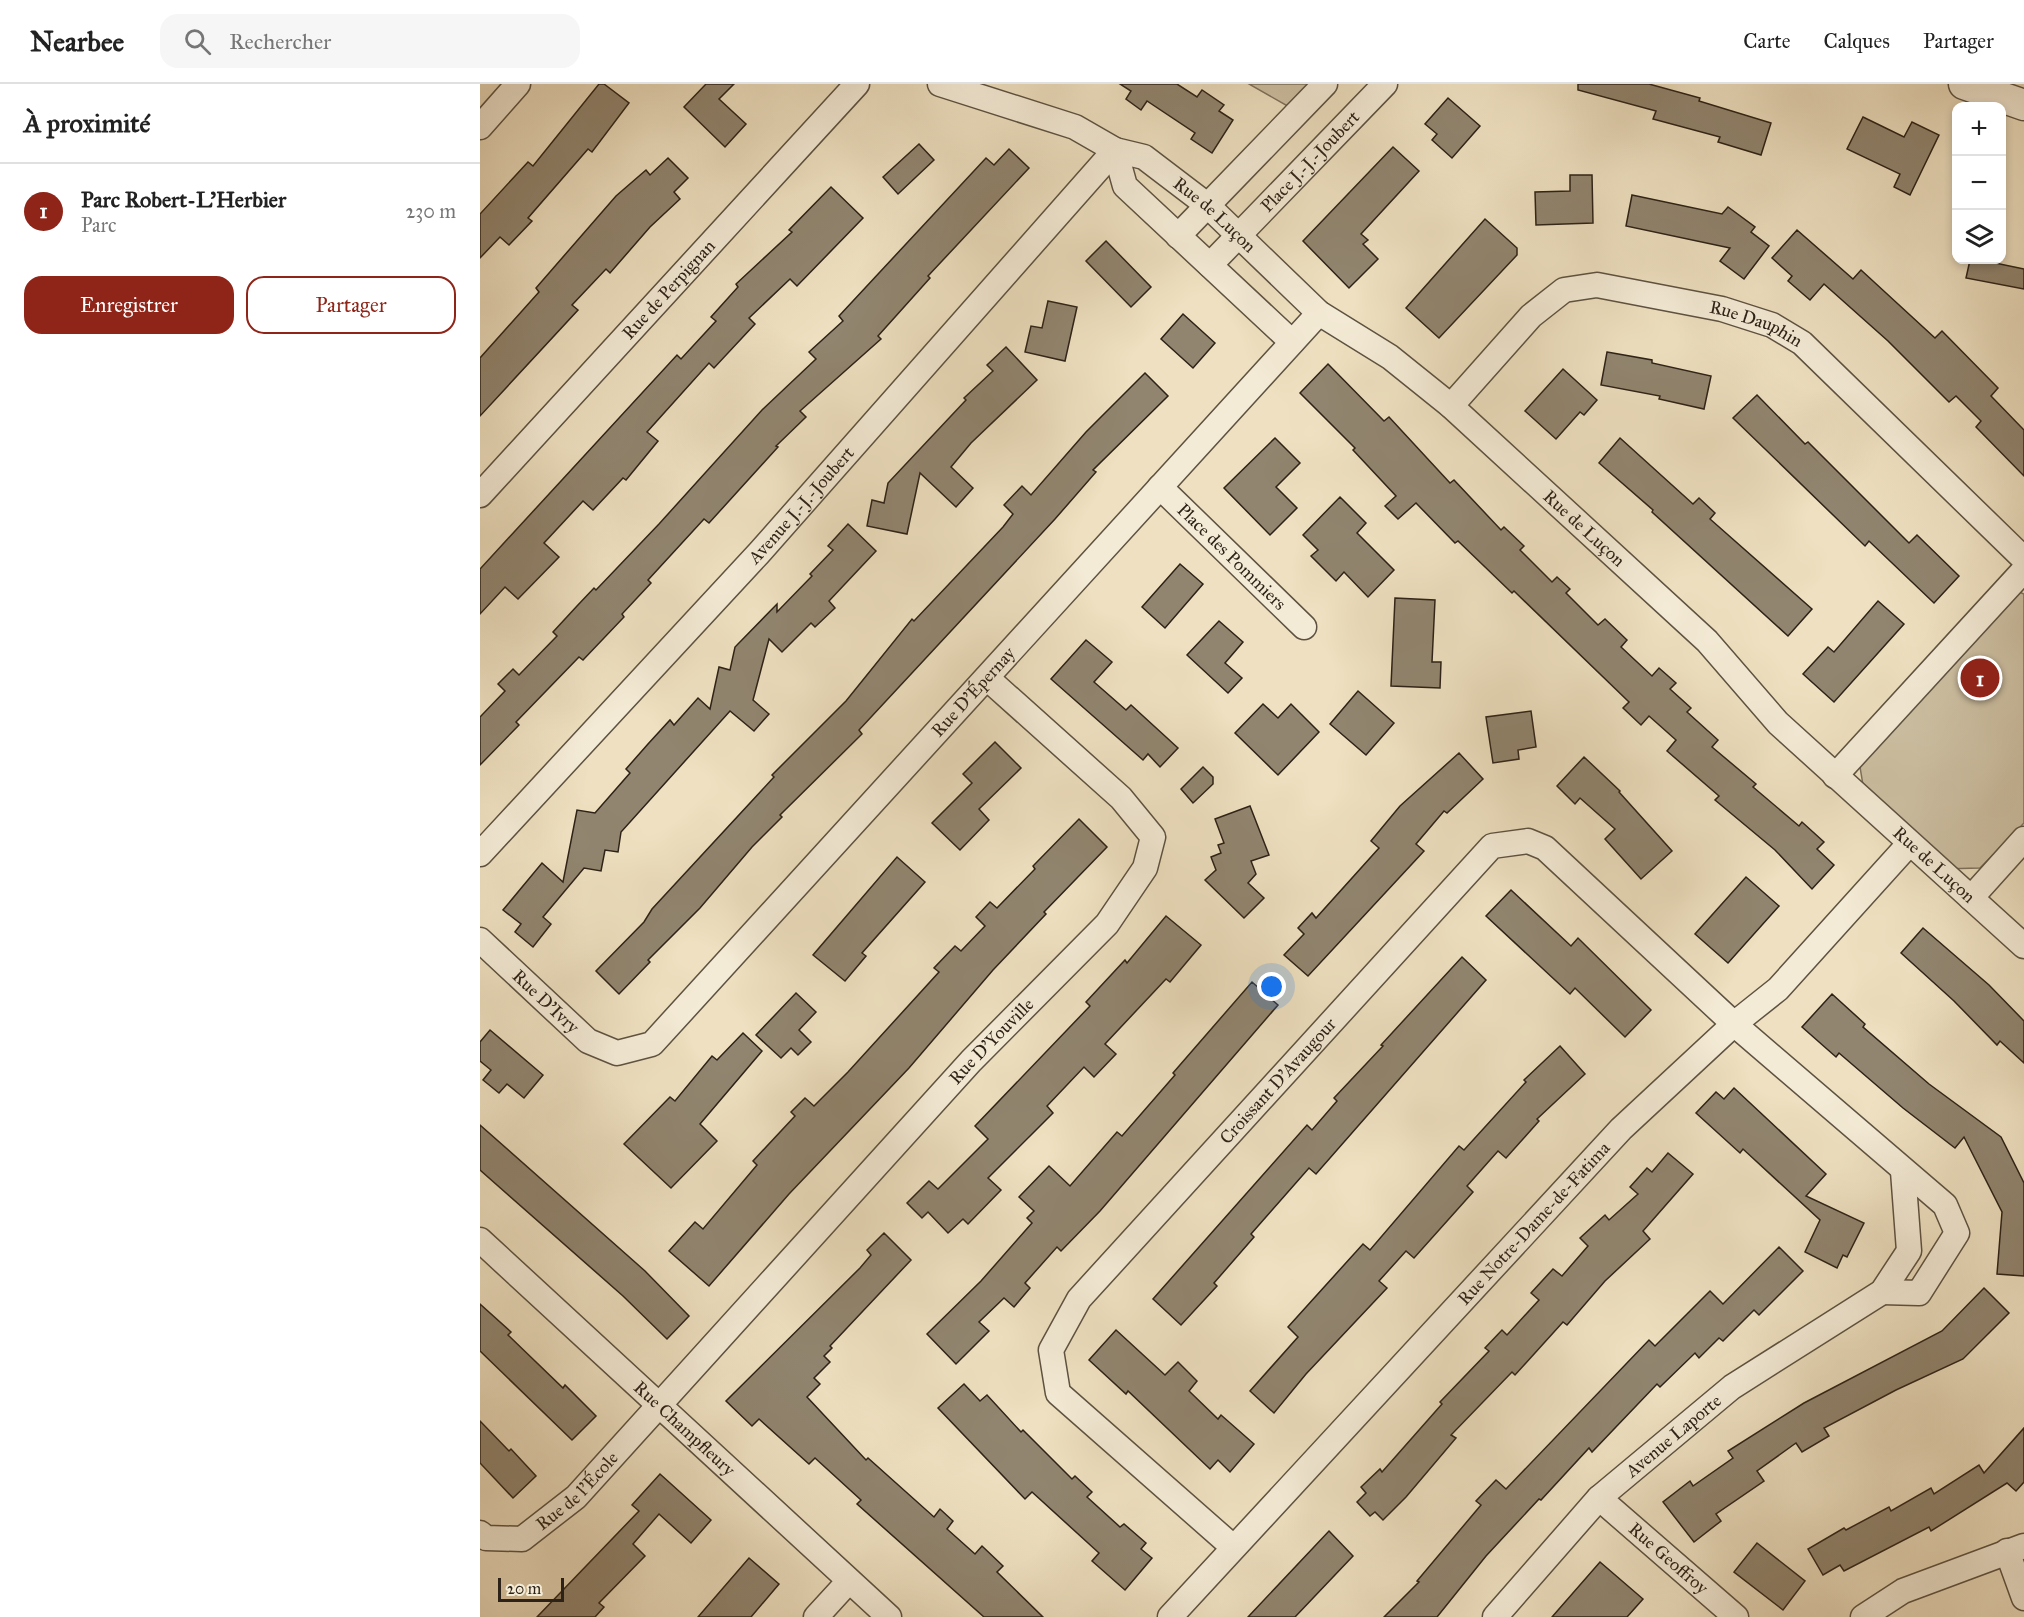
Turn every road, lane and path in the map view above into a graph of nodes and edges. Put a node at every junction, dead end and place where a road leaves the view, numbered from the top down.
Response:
1 (518, 84) edge
2 (857, 84) edge
3 (940, 84) edge
4 (1325, 84) edge
5 (1384, 84) edge
6 (1964, 84) edge
7 (2024, 105) edge
8 (480, 127) edge
9 (1115, 150) junction
10 (1207, 205) junction
11 (1239, 234) junction
12 (1178, 236) junction
13 (1210, 265) junction
14 (1319, 313) junction
15 (1292, 342) junction
16 (1451, 406) junction
17 (1160, 487) junction
18 (480, 495) edge
19 (2024, 559) edge
20 (2024, 570) edge
21 (1304, 627) dead end
22 (987, 678) junction
23 (1835, 776) junction
24 (2024, 839) edge
25 (1909, 844) junction
26 (480, 854) edge
27 (1971, 898) junction
28 (480, 940) edge
29 (2024, 945) edge
30 (1734, 1024) junction
31 (617, 1053) joint
32 (1903, 1171) junction
33 (480, 1240) edge
34 (1882, 1292) junction
35 (659, 1406) junction
36 (1599, 1498) junction
37 (480, 1533) edge
38 (1233, 1547) junction
39 (2016, 1548) edge
40 (849, 1581) junction
41 (2024, 1598) edge
42 (816, 1617) edge
43 (889, 1617) edge
44 (1170, 1617) edge
45 (1495, 1617) edge
46 (1736, 1617) edge
47 (1863, 1617) edge

1 - 8 street
2 - 18 street, Rue de Perpignan
3 - 9 street, Rue de Luçon
4 - 10 street
5 - 11 street, Place J.-J.-Joubert
6 - 7 street
9 - 10 street, Rue de Luçon
9 - 12 street, Rue de Luçon
9 - 26 street, Avenue J.-J.-Joubert
10 - 11 street, Rue de Luçon
10 - 12 street
11 - 13 street, Place J.-J.-Joubert
11 - 14 street, Rue de Luçon
12 - 13 street, Rue de Luçon
13 - 15 street, Rue de Luçon
14 - 15 street, Rue D'Épernay
14 - 16 street, Rue de Luçon
15 - 17 street, Rue D'Épernay
16 - 19 street, Rue Dauphin
16 - 23 street, Rue de Luçon
17 - 21 street, Place des Pommiers
17 - 22 street, Rue D'Épernay
20 - 23 street
22 - 31 street, Rue D'Épernay
22 - 35 street, Rue D'Youville
23 - 25 street, Rue de Luçon
24 - 27 street
25 - 27 street, Rue de Luçon
25 - 30 street, Rue Notre-Dame-de-Fatima
27 - 29 street, Rue de Luçon
28 - 31 street, Rue D'Ivry
30 - 32 street
30 - 38 street, Rue Notre-Dame-de-Fatima
30 - 38 street, Croissant D'Avaugour
32 - 34 street, Avenue Laporte
32 - 34 street
33 - 35 street, Rue Champfleury
34 - 36 street, Avenue Laporte
35 - 37 street, Rue de l'École
35 - 40 street, Rue Champfleury
36 - 45 street, Avenue Laporte
36 - 46 street, Rue Geoffroy
38 - 44 street, Rue Notre-Dame-de-Fatima
39 - 41 street
39 - 47 street
40 - 42 street
40 - 43 street, Rue Champfleury

